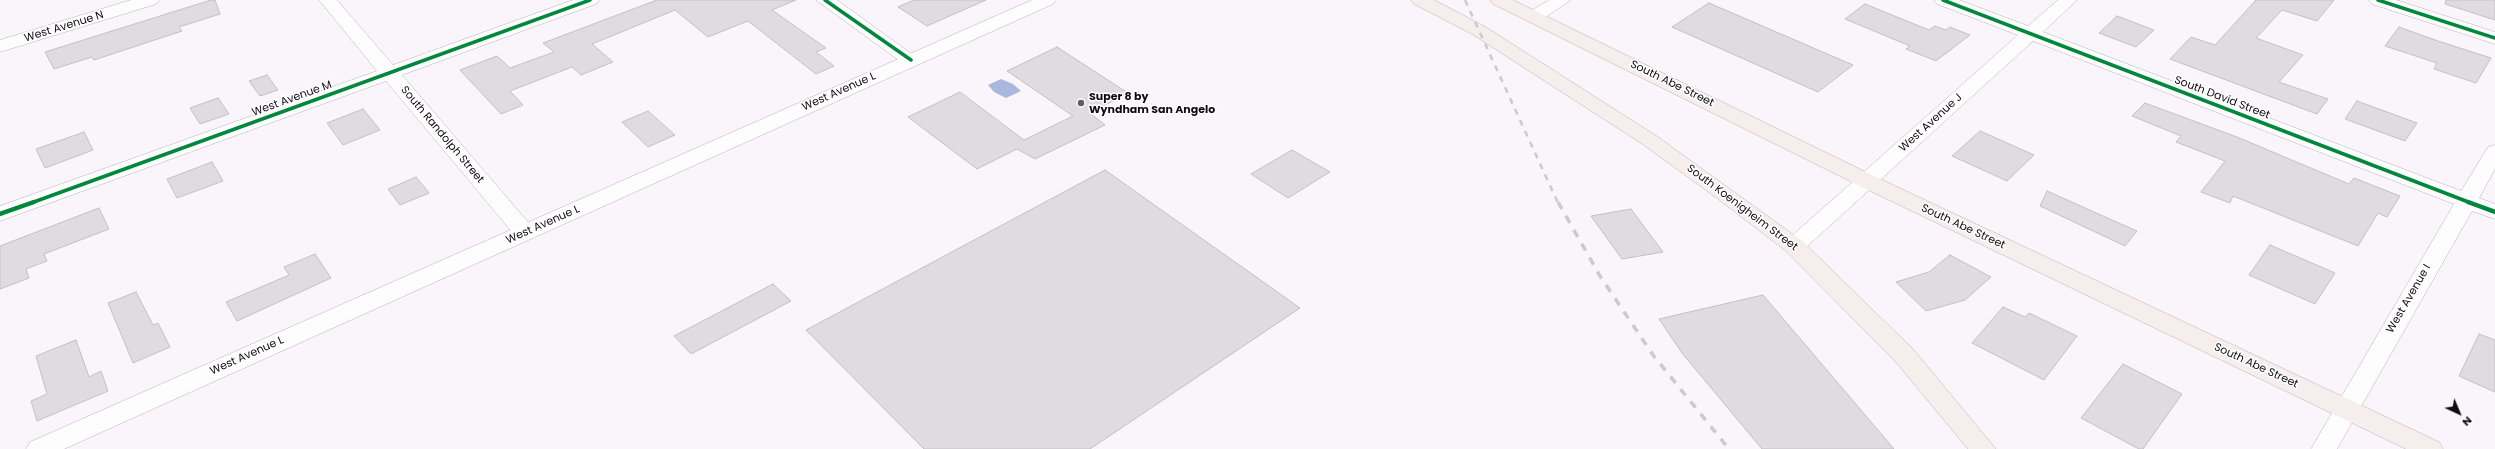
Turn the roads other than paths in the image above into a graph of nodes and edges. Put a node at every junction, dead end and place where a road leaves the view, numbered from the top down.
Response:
1 (150, 0) edge
2 (328, 0) edge
3 (590, 0) edge
4 (826, 0) edge
5 (1047, 0) edge
6 (1420, 0) edge
7 (1499, 0) edge
8 (1562, 0) edge
9 (1942, 0) edge
10 (2068, 0) edge
11 (2378, 0) edge
12 (1535, 16) junction
13 (2030, 34) junction
14 (2495, 38) edge
15 (0, 46) edge
16 (911, 60) junction
17 (390, 73) junction
18 (2495, 151) edge
19 (1867, 181) junction
20 (2465, 201) junction
21 (2495, 212) edge
22 (0, 214) edge
23 (525, 233) junction
24 (1794, 246) junction
25 (2346, 409) junction
26 (39, 449) edge
27 (1983, 449) edge
28 (2324, 449) edge
29 (2430, 449) edge

1 - 15 street, West Avenue N
2 - 17 street, South Randolph Street
3 - 17 street, West Avenue M
4 - 16 street
5 - 16 street, West Avenue L
6 - 24 main road, South Koenigheim Street
7 - 12 main road, South Abe Street
8 - 12 street
9 - 13 street, South David Street
10 - 13 street, West Avenue J
11 - 14 street
12 - 19 main road, South Abe Street
13 - 19 street, West Avenue J
13 - 20 street, South David Street
16 - 23 street, West Avenue L
17 - 22 street, West Avenue M
17 - 23 street, South Randolph Street
18 - 20 street, West Avenue I
19 - 24 street, West Avenue J
19 - 25 main road, South Abe Street
20 - 21 street, South David Street
20 - 25 street, West Avenue I
23 - 26 street, West Avenue L
24 - 27 main road, South Koenigheim Street
25 - 28 street, West Avenue I
25 - 29 main road, South Abe Street

